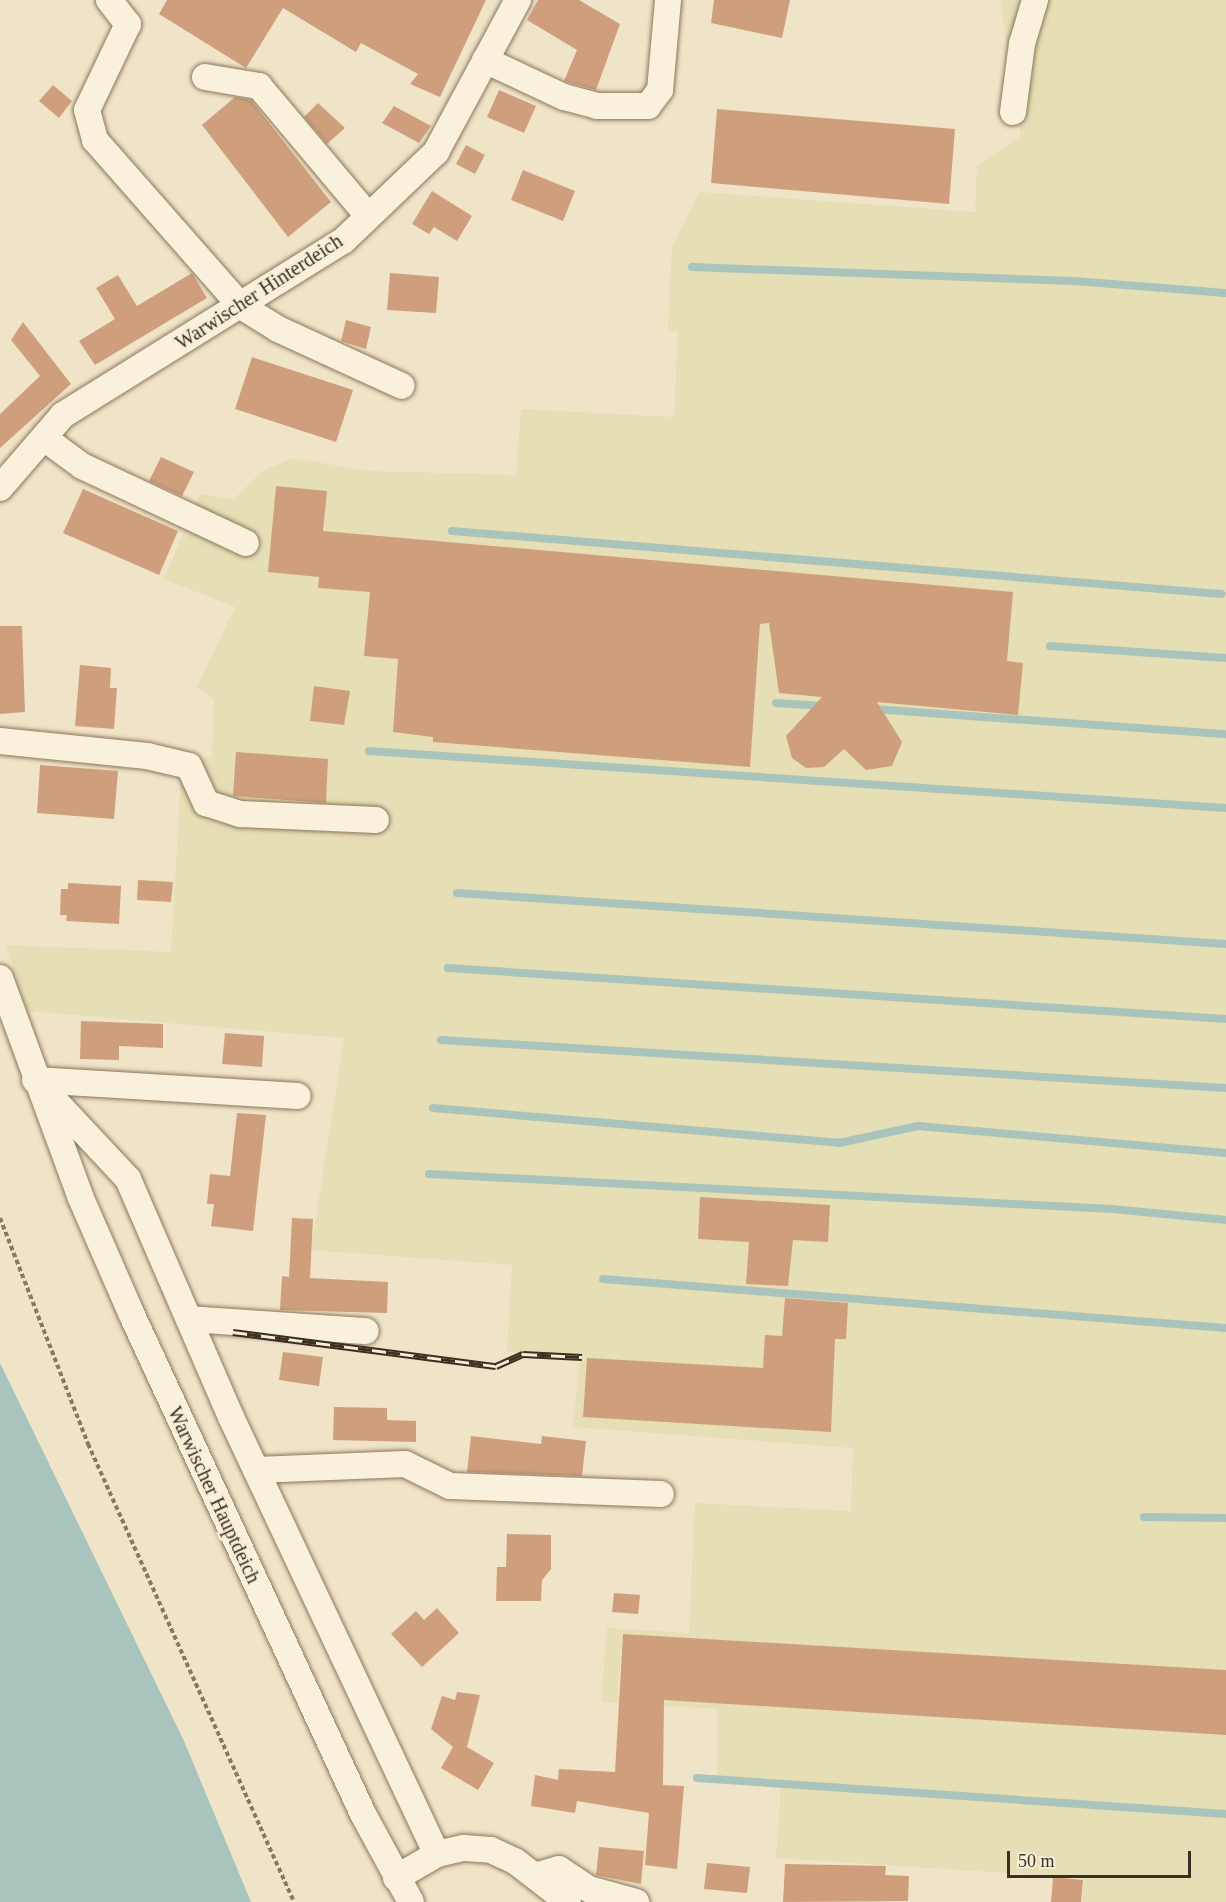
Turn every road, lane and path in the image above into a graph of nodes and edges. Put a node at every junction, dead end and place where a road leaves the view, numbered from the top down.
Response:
1 (109, 0) edge
2 (518, 0) edge
3 (668, 0) edge
4 (1035, 0) edge
5 (485, 60) junction
6 (205, 77) dead end
7 (1014, 112) dead end
8 (368, 216) junction
9 (241, 306) junction
10 (402, 386) dead end
11 (44, 438) junction
12 (0, 488) edge
13 (246, 543) dead end
14 (0, 741) edge
15 (376, 820) dead end
16 (0, 978) edge
17 (35, 1080) junction
18 (298, 1096) dead end
19 (0, 1218) edge
20 (189, 1319) junction
21 (366, 1331) dead end
22 (256, 1470) junction
23 (662, 1494) dead end
24 (437, 1854) junction
25 (536, 1876) junction
26 (396, 1878) junction
27 (294, 1902) edge
28 (411, 1902) edge
29 (568, 1902) edge
30 (636, 1902) edge

1 - 9 street
2 - 5 street, Warwischer Hinterdeich
3 - 5 street
4 - 7 street
5 - 8 street, Warwischer Hinterdeich
6 - 8 street
8 - 9 street, Warwischer Hinterdeich
9 - 10 street
9 - 11 street, Warwischer Hinterdeich
11 - 12 street, Warwischer Hinterdeich
11 - 13 street
14 - 15 street
16 - 17 street, Warwischer Hauptdeich
17 - 18 street
17 - 20 street, Warwischer Hauptdeich
17 - 26 street, Warwischer Hauptdeich
19 - 27 path
20 - 21 street
20 - 22 street, Warwischer Hauptdeich
22 - 23 street
22 - 24 street, Warwischer Hauptdeich
24 - 25 street
24 - 26 street
25 - 29 street
25 - 30 street
26 - 28 street, Warwischer Hauptdeich

